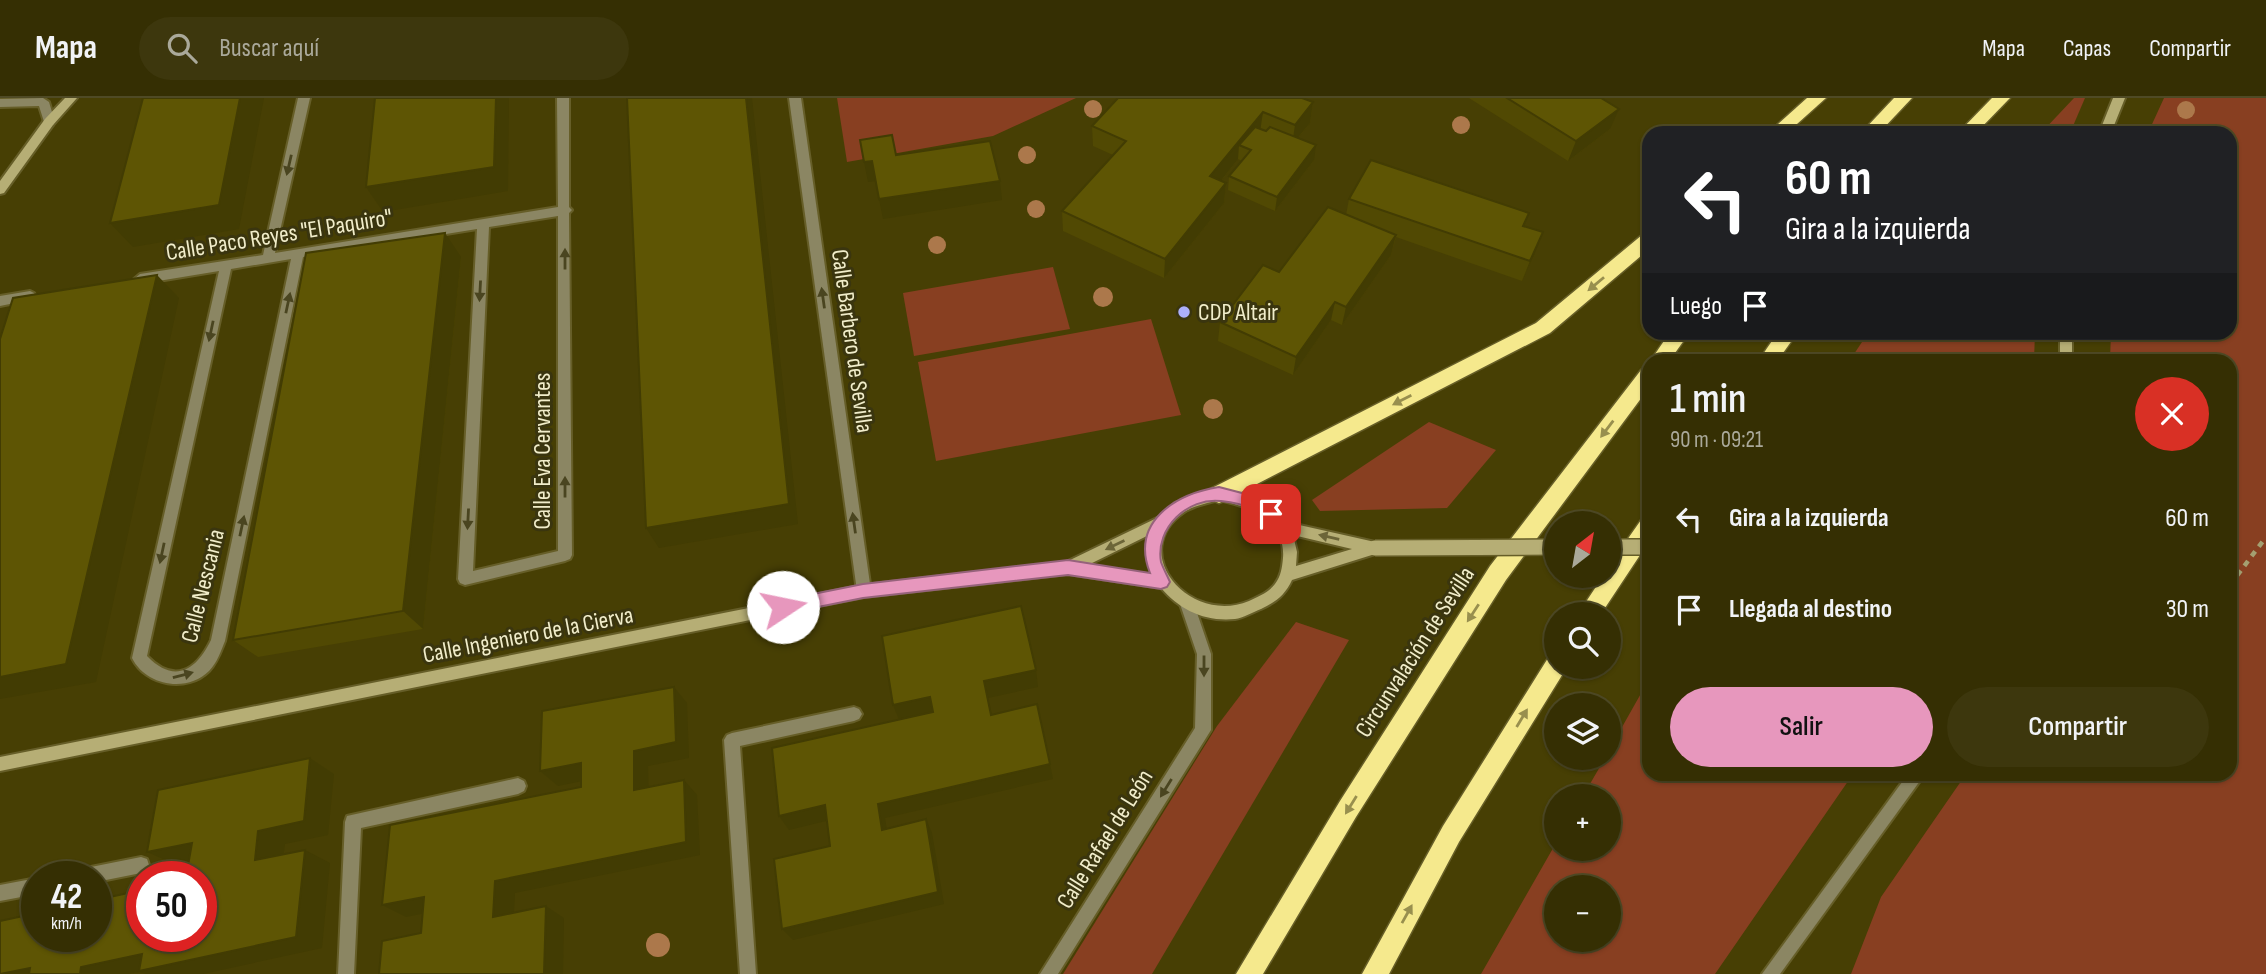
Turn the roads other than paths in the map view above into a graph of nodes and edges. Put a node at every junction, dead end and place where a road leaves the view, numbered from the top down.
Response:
1 (71, 98) edge
2 (304, 98) edge
3 (563, 98) edge
4 (795, 98) edge
5 (1818, 98) edge
6 (1904, 98) edge
7 (2002, 98) edge
8 (2119, 98) edge
9 (44, 100) edge
10 (0, 103) edge
11 (49, 122) junction
12 (1784, 126) edge
13 (1876, 126) edge
14 (1973, 126) edge
15 (2108, 126) edge
16 (0, 190) edge
17 (566, 210) junction
18 (484, 223) junction
19 (1642, 245) edge
20 (298, 253) junction
21 (268, 258) junction
22 (226, 265) junction
23 (133, 280) edge
24 (40, 295) edge
25 (0, 301) edge
26 (1642, 383) edge
27 (1219, 494) junction
28 (1162, 522) junction
29 (1283, 527) junction
30 (1642, 535) edge
31 (1544, 547) edge
32 (1621, 547) edge
33 (1642, 547) edge
34 (1375, 548) junction
35 (1068, 568) junction
36 (1288, 575) junction
37 (1161, 582) junction
38 (863, 591) junction
39 (1598, 602) edge
40 (1187, 604) junction
41 (1547, 679) edge
42 (854, 714) dead end
43 (0, 764) edge
44 (1912, 781) edge
45 (518, 786) dead end
46 (21, 889) edge
47 (0, 893) edge
48 (346, 974) edge
49 (748, 974) edge
50 (1048, 974) edge
51 (1249, 974) edge
52 (1375, 974) edge
53 (1770, 974) edge

1 - 11 main road
2 -> 21 street
3 - 17 street, Calle Eva Cervantes
38 -> 4 street, Calle Barbero de Sevilla
5 - 12 highway
6 - 13 highway
7 - 14 highway
8 - 15 main road
9 - 10 street
9 - 11 street
11 - 16 main road
17 - 18 street, Calle Paco Reyes "El Paquiro"
18 -> 17 street, Calle Eva Cervantes
18 - 20 street, Calle Paco Reyes "El Paquiro"
19 -> 27 highway
20 - 21 street, Calle Paco Reyes "El Paquiro"
22 -> 20 street, Calle Nescania
21 - 22 street, Calle Paco Reyes "El Paquiro"
22 - 23 street, Calle Paco Reyes "El Paquiro"
24 - 25 street
26 -> 51 highway, Circunvalación de Sevilla
27 - 28 main road
27 - 29 main road
28 -> 35 main road, Calle Ingeniero de la Cierva
28 - 37 main road
34 -> 29 main road
29 - 36 main road
30 - 39 highway
31 - 34 main road, bridge
32 - 33 main road, bridge
34 - 36 main road
35 - 37 main road, Calle Ingeniero de la Cierva
35 - 38 main road, Calle Ingeniero de la Cierva
36 - 40 main road
37 - 40 main road
38 - 43 main road, Calle Ingeniero de la Cierva
40 -> 50 street, Calle Rafael de León
52 -> 41 highway
42 - 49 street
44 - 53 street
45 - 48 street
46 - 47 street

